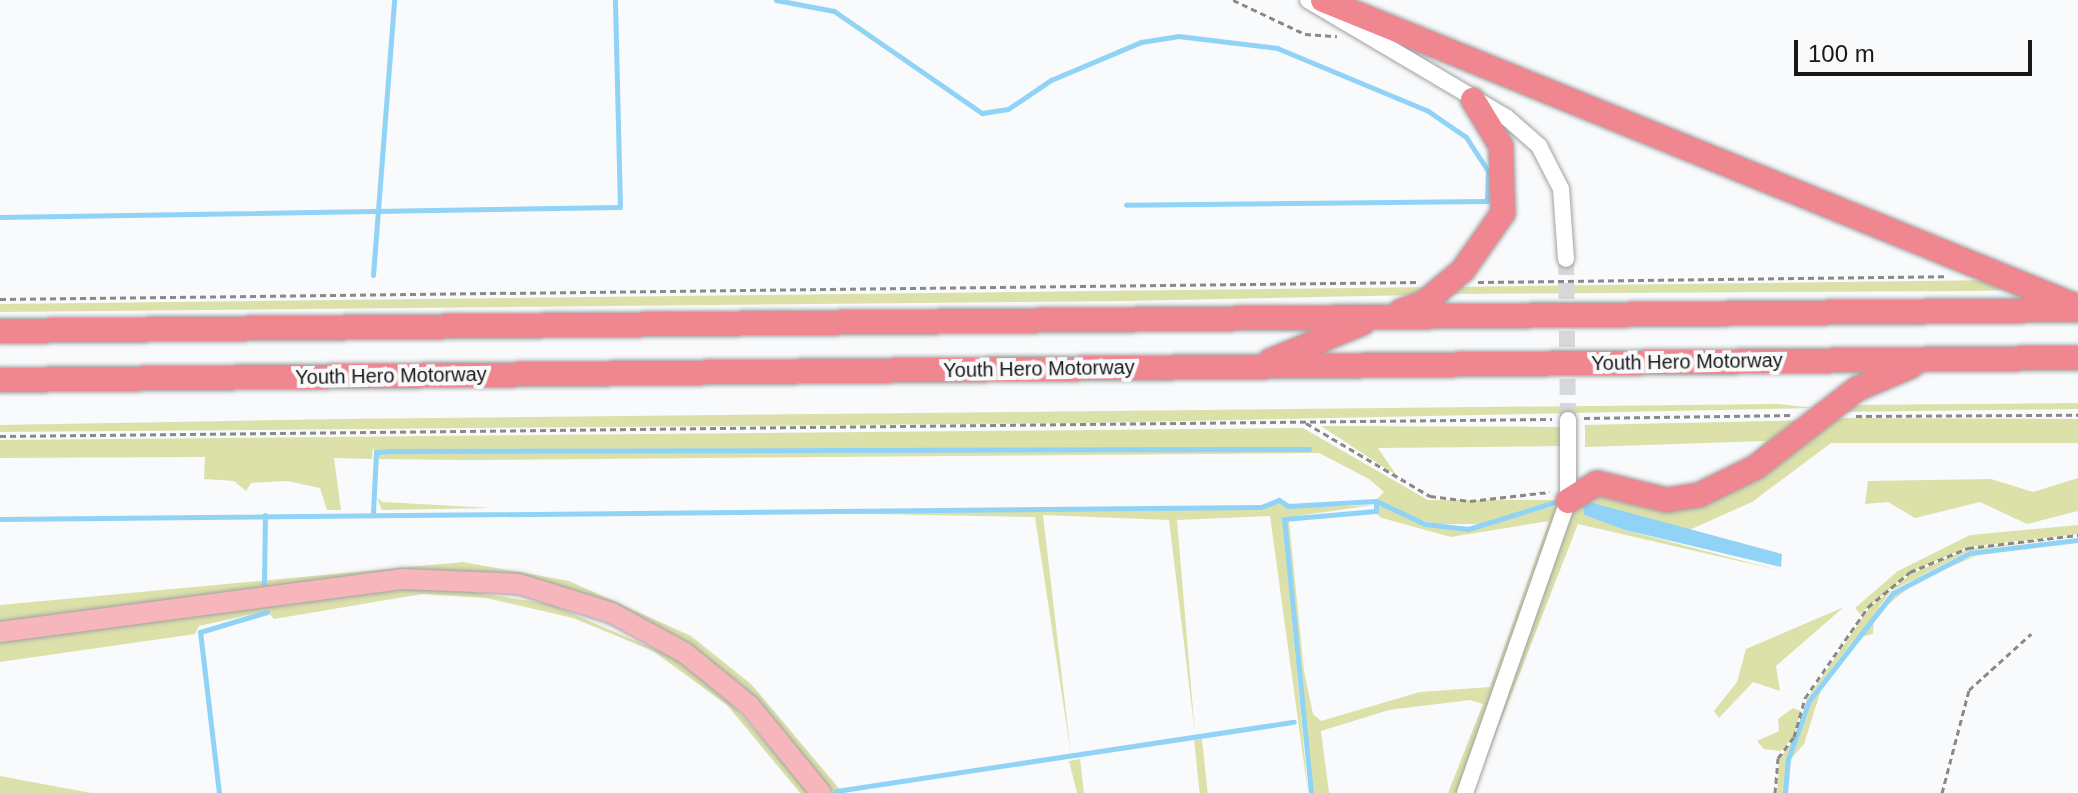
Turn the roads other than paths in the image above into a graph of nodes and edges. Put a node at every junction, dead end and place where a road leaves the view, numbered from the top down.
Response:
1 (1308, 0) edge
2 (1323, 0) edge
3 (1473, 100) junction
4 (1566, 259) tunnel mouth
5 (2078, 308) edge
6 (1376, 317) junction
7 (0, 331) edge
8 (2078, 358) edge
9 (1932, 360) junction
10 (1256, 367) junction
11 (0, 380) edge
12 (1566, 419) tunnel mouth
13 (1568, 501) junction
14 (0, 632) edge
15 (821, 793) edge
16 (1465, 793) edge

1 - 3 street
2 - 5 highway
3 - 4 street
3 - 6 highway
5 - 6 highway
6 - 7 highway
6 - 10 highway
8 - 9 highway, Youth Hero Motorway
9 - 10 highway, Youth Hero Motorway
9 - 13 highway
10 - 11 highway, Youth Hero Motorway
12 - 13 street
13 - 16 street
14 - 15 main road

